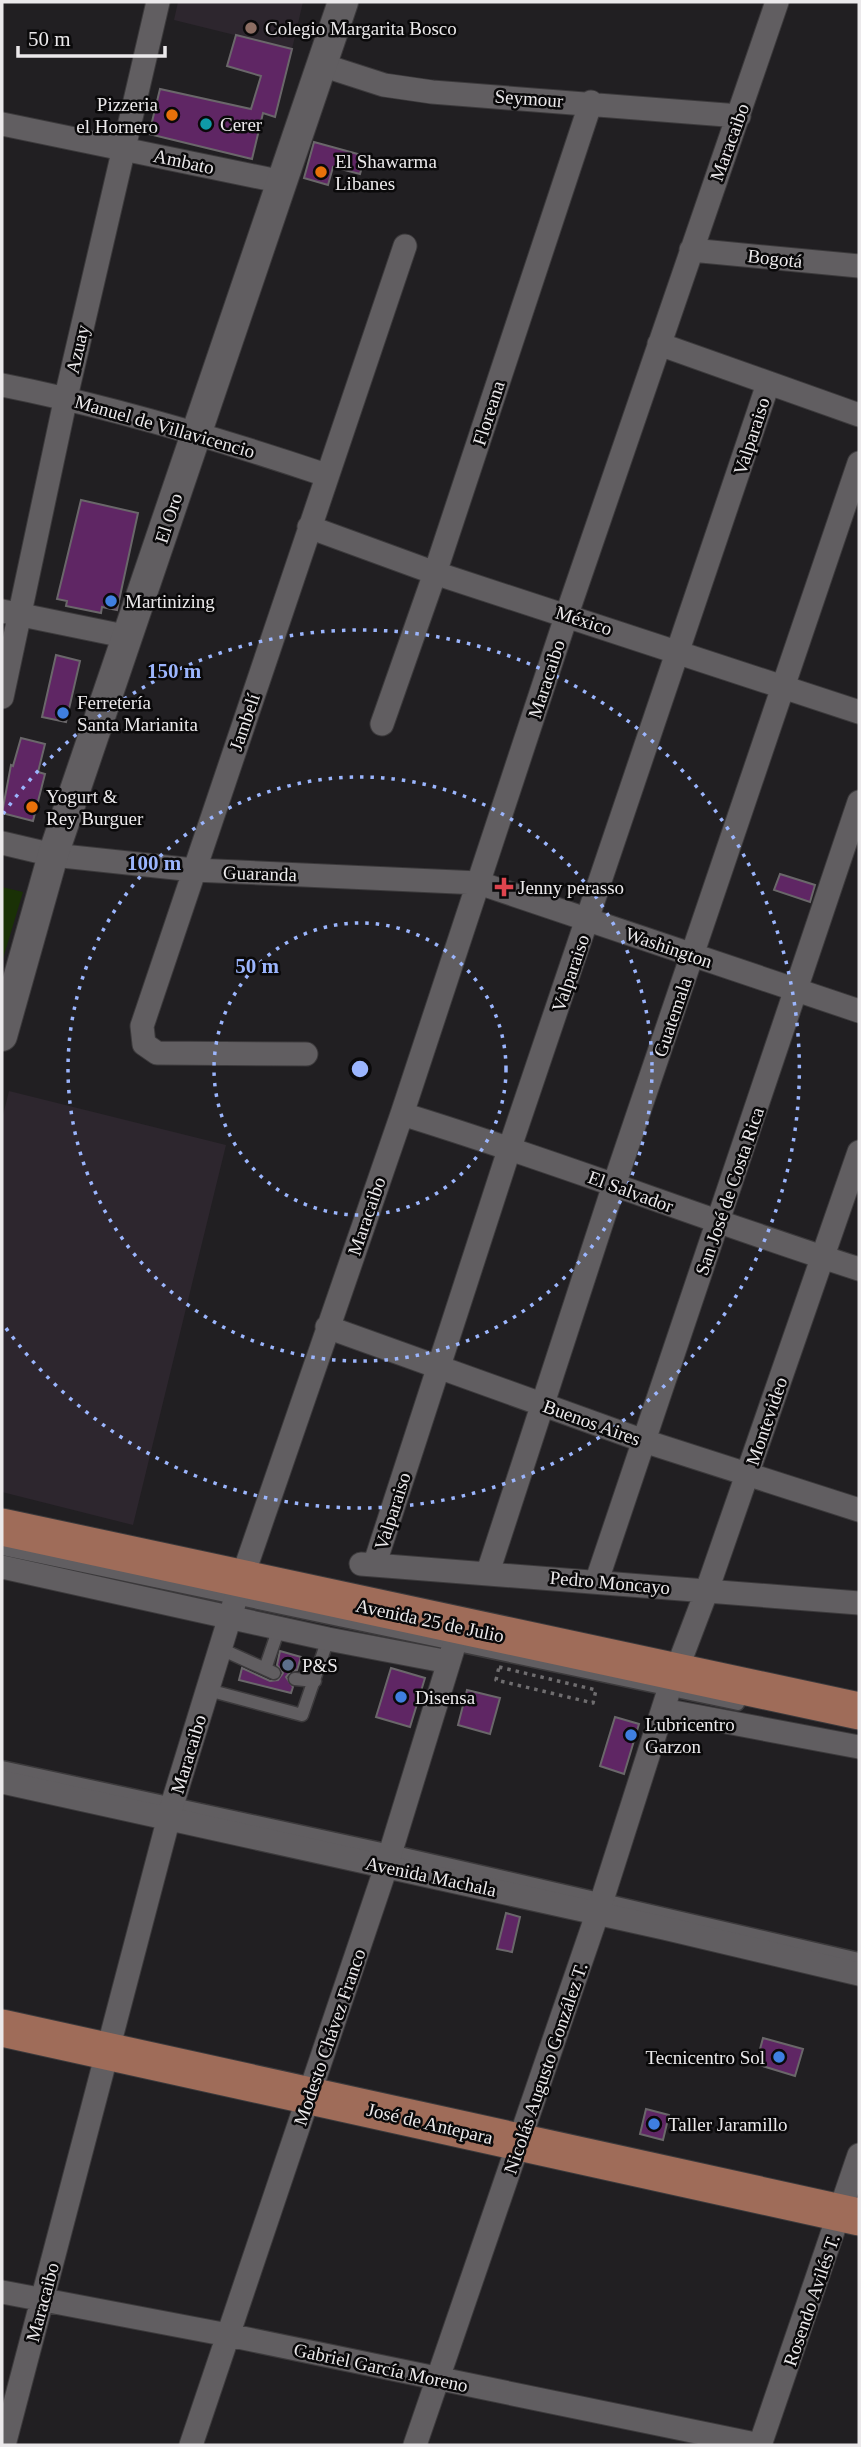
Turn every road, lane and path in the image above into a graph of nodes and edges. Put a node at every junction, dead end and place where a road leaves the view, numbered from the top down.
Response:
1 (158, 2) edge
2 (343, 2) edge
3 (777, 2) edge
4 (322, 65) junction
5 (591, 102) junction
6 (739, 116) junction
7 (2, 124) edge
8 (124, 148) junction
9 (283, 182) junction
10 (405, 246) dead end
11 (691, 250) junction
12 (859, 266) edge
13 (659, 344) junction
14 (768, 384) junction
15 (2, 385) edge
16 (66, 397) junction
17 (859, 415) edge
18 (197, 431) junction
19 (859, 463) edge
20 (326, 475) junction
21 (309, 527) junction
22 (435, 573) junction
23 (11, 613) edge
24 (568, 614) junction
25 (130, 637) junction
26 (680, 652) junction
27 (784, 686) junction
28 (2, 697) edge
29 (859, 712) edge
30 (382, 724) dead end
31 (859, 802) edge
32 (2, 842) edge
33 (53, 855) junction
34 (194, 870) junction
35 (479, 883) junction
36 (589, 920) junction
37 (693, 955) junction
38 (797, 990) junction
39 (859, 1012) edge
40 (2, 1036) edge
41 (306, 1055) dead end
42 (402, 1114) junction
43 (510, 1147) junction
44 (859, 1152) edge
45 (614, 1185) junction
46 (718, 1224) junction
47 (823, 1258) junction
48 (859, 1269) edge
49 (327, 1327) junction
50 (438, 1366) junction
51 (542, 1404) junction
52 (644, 1441) junction
53 (748, 1473) junction
54 (858, 1505) edge
55 (2, 1527) edge
56 (2, 1549) edge
57 (368, 1563) joint
58 (2, 1567) edge
59 (488, 1572) junction
60 (597, 1580) junction
61 (707, 1590) junction
62 (237, 1599) junction
63 (859, 1603) edge
64 (279, 1628) junction
65 (328, 1639) junction
66 (454, 1644) junction
67 (221, 1649) junction
68 (295, 1679) dead end
69 (496, 1680) joint
70 (315, 1681) junction
71 (208, 1690) junction
72 (669, 1691) junction
73 (747, 1706) dead end
74 (859, 1711) edge
75 (859, 1747) edge
76 (2, 1768) edge
77 (2, 1782) edge
78 (171, 1810) junction
79 (389, 1859) junction
80 (600, 1907) junction
81 (859, 1959) edge
82 (859, 1974) edge
83 (2, 2028) edge
84 (108, 2051) junction
85 (309, 2095) junction
86 (520, 2143) junction
87 (859, 2155) edge
88 (850, 2215) edge
89 (2, 2292) edge
90 (42, 2301) junction
91 (228, 2335) junction
92 (438, 2379) junction
93 (4, 2445) edge
94 (191, 2445) edge
95 (415, 2445) edge
96 (760, 2445) edge

1 - 8 street, Azuay
2 - 4 street, El Oro
3 - 6 street, Maracaibo
4 - 5 street, Seymour
4 - 9 street, El Oro
5 - 6 street, Seymour
5 - 22 street, Floreana
6 - 11 street, Maracaibo
7 - 8 street, Ambato
8 - 9 street, Ambato
8 - 16 street, Azuay
9 - 18 street, El Oro
10 - 20 street, Jambelí
11 - 12 street, Bogotá
11 - 13 street, Maracaibo
13 - 14 street
13 - 24 street, Maracaibo
14 - 17 street
14 - 26 street, Valparaiso
15 - 16 street, Manuel de Villavicencio
16 - 18 street, Manuel de Villavicencio
16 - 23 street, Azuay
18 - 20 street, Manuel de Villavicencio
18 - 25 street, El Oro
19 - 27 street, Guatemala
20 - 21 street, Jambelí
21 - 22 street, México
21 - 34 street, Jambelí
22 - 24 street, México
22 - 30 street, Floreana
23 - 25 street
23 - 28 street, Azuay
24 - 26 street, México
24 - 35 street, Maracaibo
25 - 33 street, El Oro
26 - 27 street, México
26 - 36 street, Valparaiso
27 - 29 street, México
27 - 37 street, Guatemala
31 - 38 street, San José de Costa Rica
32 - 33 street, Guaranda
33 - 34 street, Guaranda
33 - 40 street, El Oro
34 - 35 street, Guaranda
34 - 41 street, Jambelí
35 - 36 street, Washington
35 - 42 street, Maracaibo
36 - 37 street, Washington
36 - 43 street, Valparaiso
37 - 38 street, Washington
37 - 45 street, Guatemala
38 - 39 street, Washington
38 - 46 street, San José de Costa Rica
42 - 43 street, El Salvador
42 - 49 street, Maracaibo
43 - 45 street, El Salvador
43 - 50 street, Valparaiso
44 - 47 street, Montevideo
45 - 46 street, El Salvador
45 - 51 street, Guatemala
46 - 47 street, El Salvador
46 - 52 street, San José de Costa Rica
47 - 48 street, El Salvador
47 - 53 street, Montevideo
49 - 50 street, Buenos Aires
49 - 62 street, Maracaibo
50 - 51 street, Buenos Aires
50 - 57 street, Valparaiso
51 - 52 street, Buenos Aires
51 - 59 street, Guatemala
52 - 53 street, Buenos Aires
52 - 60 street, San José de Costa Rica
53 - 54 street, Buenos Aires
53 - 61 street, Montevideo
55 - 62 main road, Avenida 25 de Julio
56 - 62 lane, Avenida 25 de Julio
57 - 59 street, Pedro Moncayo
58 - 62 street, Avenida 25 de Julio
59 - 60 street, Pedro Moncayo
60 - 61 street, Pedro Moncayo
61 - 63 street, Pedro Moncayo
61 - 72 street, Montevideo
62 - 64 street, Avenida 25 de Julio
62 - 66 main road, Avenida 25 de Julio
62 - 67 street, Maracaibo
64 - 65 street, Avenida 25 de Julio
64 - 67 lane
65 - 66 street, Avenida 25 de Julio
65 - 70 lane
66 - 72 main road, Avenida 25 de Julio
66 - 79 street, Modesto Chávez Franco
67 - 71 street, Maracaibo
68 - 70 lane
69 - 69 path
70 - 71 lane
71 - 78 street, Maracaibo
72 - 73 lane, Avenida 25 de Julio
72 - 74 main road, Avenida 25 de Julio
72 - 75 street, Avenida 25 de Julio
72 - 80 street, Nicolás Augusto González T.
76 - 78 lane, Avenida Machala
77 - 78 street, Avenida Machala
78 - 79 street, Avenida Machala
78 - 84 street, Maracaibo
79 - 80 street, Avenida Machala
79 - 85 street, Modesto Chávez Franco
80 - 81 lane, Avenida Machala
80 - 82 street, Avenida Machala
80 - 86 street, Nicolás Augusto González T.
83 - 84 main road, José de Antepara
84 - 85 main road, José de Antepara
84 - 90 street, Maracaibo
85 - 86 main road, José de Antepara
85 - 91 street, Modesto Chávez Franco
86 - 88 main road, José de Antepara
86 - 92 street, Nicolás Augusto González T.
87 - 88 street, Rosendo Avilés T.
88 - 96 street, Rosendo Avilés T.
89 - 90 street, Gabriel García Moreno
90 - 91 street, Gabriel García Moreno
90 - 93 street, Maracaibo
91 - 92 street, Gabriel García Moreno
91 - 94 street, Modesto Chávez Franco
92 - 95 street, Nicolás Augusto González T.
92 - 96 street, Gabriel García Moreno

